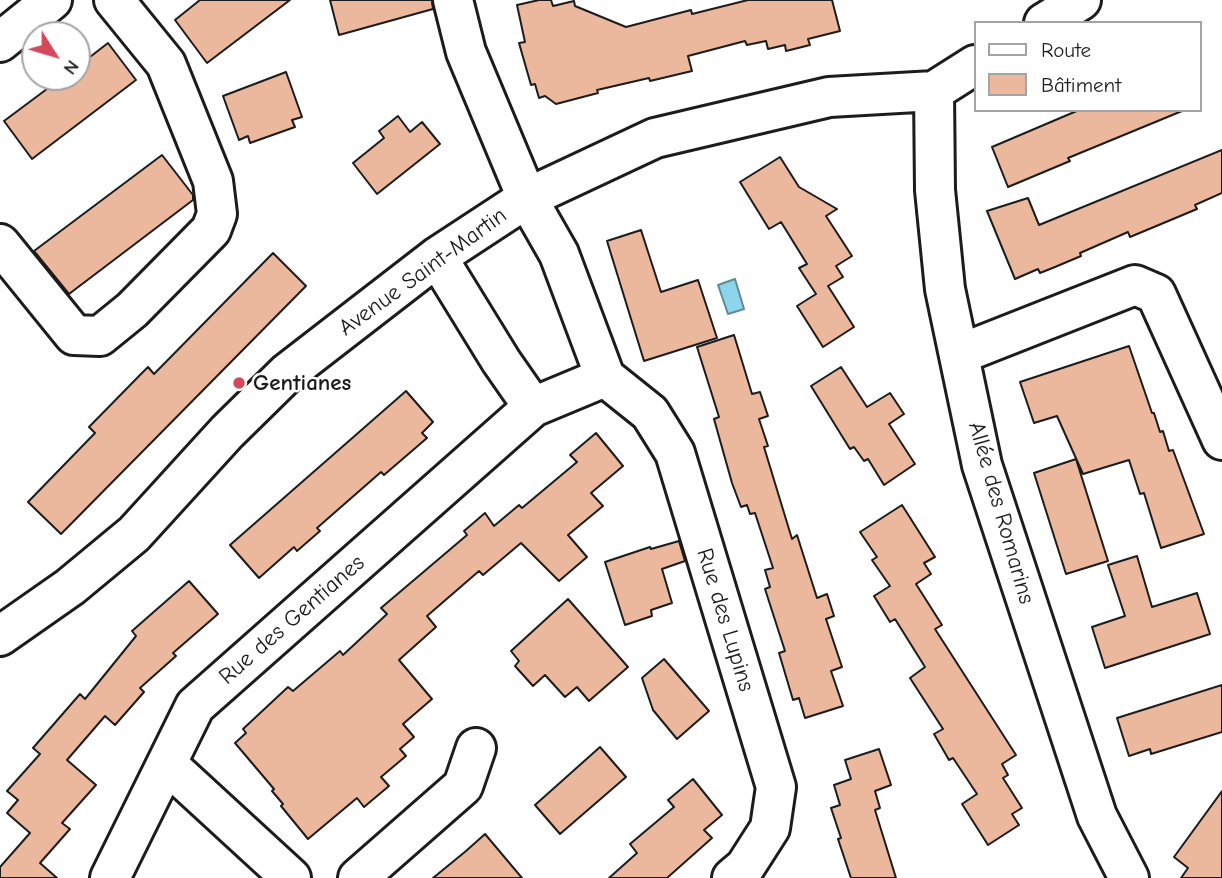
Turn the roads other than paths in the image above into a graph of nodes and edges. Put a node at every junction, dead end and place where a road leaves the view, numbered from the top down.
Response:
1 (52, 0) edge
2 (114, 0) edge
3 (453, 0) edge
4 (1081, 0) edge
5 (1047, 21) edge
6 (0, 42) edge
7 (974, 66) edge
8 (934, 91) junction
9 (527, 198) junction
10 (0, 244) edge
11 (437, 257) junction
12 (960, 354) junction
13 (605, 377) junction
14 (533, 407) junction
15 (1222, 440) edge
16 (0, 636) edge
17 (477, 748) dead end
18 (168, 765) junction
19 (110, 878) edge
20 (291, 878) edge
21 (358, 878) edge
22 (732, 878) edge
23 (1129, 878) edge

1 - 6 street
2 - 10 street
3 - 9 street
4 - 5 street
7 - 8 street, Avenue Saint-Martin
8 - 9 street, Avenue Saint-Martin
8 - 12 street, Allée des Romarins
9 - 11 street, Avenue Saint-Martin
9 - 13 street
11 - 14 street
11 - 16 street, Avenue Saint-Martin
12 - 15 street
12 - 23 street, Allée des Romarins
13 - 14 street
13 - 22 street, Rue des Lupins
14 - 18 street, Rue des Gentianes
17 - 21 street
18 - 19 street, Rue des Gentianes
18 - 20 street

